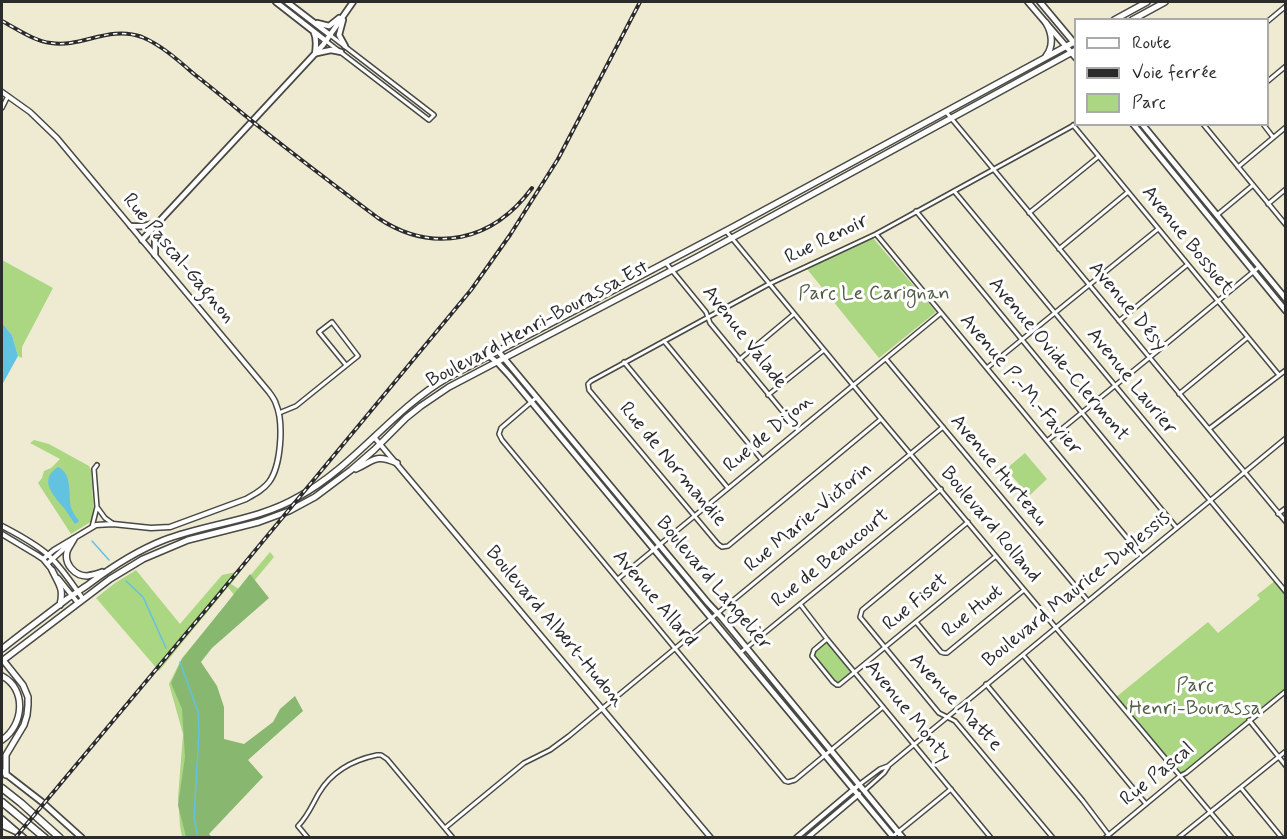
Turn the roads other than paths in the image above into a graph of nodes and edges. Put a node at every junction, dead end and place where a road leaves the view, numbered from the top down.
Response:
1 (276, 2) edge
2 (287, 2) edge
3 (353, 2) edge
4 (1028, 2) edge
5 (1040, 2) edge
6 (1147, 2) edge
7 (1165, 2) edge
8 (1286, 6) edge
9 (346, 12) junction
10 (1118, 18) edge
11 (1136, 18) edge
12 (310, 20) junction
13 (1269, 20) edge
14 (1046, 23) junction
15 (313, 30) junction
16 (330, 35) junction
17 (326, 41) junction
18 (1074, 41) edge
19 (1074, 42) edge
20 (345, 46) junction
21 (1065, 46) junction
22 (1073, 51) edge
23 (340, 52) junction
24 (315, 54) junction
25 (1039, 60) junction
26 (1286, 66) edge
27 (1269, 80) edge
28 (2, 92) edge
29 (8, 96) junction
30 (2, 108) edge
31 (945, 111) junction
32 (951, 118) junction
33 (1074, 125) edge
34 (1075, 126) edge
35 (1134, 126) edge
36 (1144, 126) edge
37 (1205, 126) edge
38 (1265, 126) edge
39 (1286, 127) edge
40 (1273, 137) junction
41 (1098, 157) junction
42 (1238, 167) junction
43 (993, 169) junction
44 (1252, 186) junction
45 (1286, 189) edge
46 (954, 190) junction
47 (1128, 192) junction
48 (1268, 204) junction
49 (916, 212) junction
50 (1029, 213) junction
51 (1217, 215) junction
52 (162, 219) junction
53 (1286, 225) edge
54 (131, 226) junction
55 (1158, 229) junction
56 (726, 231) junction
57 (876, 234) junction
58 (731, 238) junction
59 (142, 240) junction
60 (1059, 249) junction
61 (155, 255) junction
62 (666, 263) junction
63 (1188, 265) junction
64 (1259, 266) junction
65 (672, 270) junction
66 (1253, 271) junction
67 (769, 284) junction
68 (1089, 285) junction
69 (1286, 299) edge
70 (1217, 301) junction
71 (1286, 311) edge
72 (1055, 313) junction
73 (794, 314) junction
74 (941, 314) junction
75 (707, 317) junction
76 (1119, 321) junction
77 (1247, 337) junction
78 (1022, 340) junction
79 (664, 341) junction
80 (824, 350) junction
81 (498, 351) junction
82 (489, 356) junction
83 (504, 358) junction
84 (1149, 358) junction
85 (886, 359) junction
86 (739, 360) junction
87 (497, 362) junction
88 (624, 362) junction
89 (346, 365) junction
90 (987, 368) junction
91 (1286, 370) edge
92 (1279, 375) junction
93 (591, 381) joint
94 (853, 385) junction
95 (1115, 385) junction
96 (768, 394) junction
97 (1179, 394) junction
98 (537, 397) junction
99 (531, 402) junction
100 (279, 413) junction
101 (1082, 413) junction
102 (881, 419) junction
103 (943, 427) junction
104 (1209, 429) junction
105 (798, 430) junction
106 (374, 437) junction
107 (1286, 438) edge
108 (1047, 441) junction
109 (381, 443) junction
110 (910, 453) junction
111 (762, 460) junction
112 (397, 463) junction
113 (97, 465) dead end
114 (351, 470) junction
115 (1244, 472) junction
116 (728, 488) junction
117 (940, 489) junction
118 (1209, 500) junction
119 (97, 507) junction
120 (1286, 508) edge
121 (1278, 514) junction
122 (695, 516) junction
123 (968, 522) junction
124 (1286, 522) edge
125 (113, 524) junction
126 (2, 526) edge
127 (92, 527) junction
128 (1177, 527) junction
129 (2, 534) edge
130 (74, 539) junction
131 (660, 544) junction
132 (654, 549) junction
133 (48, 555) junction
134 (996, 556) junction
135 (1142, 556) junction
136 (43, 559) junction
137 (52, 559) junction
138 (47, 564) junction
139 (52, 570) junction
140 (106, 571) junction
141 (617, 579) junction
142 (1024, 589) junction
143 (1286, 592) edge
144 (75, 593) junction
145 (80, 601) junction
146 (1088, 601) junction
147 (800, 604) junction
148 (60, 605) junction
149 (718, 613) junction
150 (711, 618) junction
151 (915, 622) junction
152 (1056, 627) junction
153 (827, 639) junction
154 (675, 648) junction
155 (746, 648) junction
156 (885, 648) junction
157 (2, 649) edge
158 (741, 653) junction
159 (1023, 654) junction
160 (2, 660) edge
161 (855, 672) junction
162 (2, 676) edge
163 (986, 684) junction
164 (1286, 691) edge
165 (883, 706) junction
166 (603, 709) junction
167 (947, 717) junction
168 (1249, 720) junction
169 (2, 740) edge
170 (914, 744) junction
171 (831, 750) junction
172 (1286, 752) edge
173 (825, 755) junction
174 (1278, 757) junction
175 (888, 765) junction
176 (1286, 766) edge
177 (4, 773) edge
178 (1180, 776) junction
179 (860, 784) junction
180 (2, 788) edge
181 (1241, 788) junction
182 (854, 789) junction
183 (951, 789) junction
184 (865, 790) junction
185 (858, 795) junction
186 (2, 802) edge
187 (1146, 804) junction
188 (1210, 811) junction
189 (2, 819) edge
190 (2, 825) edge
191 (445, 828) junction
192 (15, 831) junction
193 (899, 832) junction
194 (1109, 834) junction
195 (24, 837) edge
196 (45, 837) edge
197 (60, 837) edge
198 (82, 837) edge
199 (308, 837) edge
200 (453, 837) edge
201 (711, 837) edge
202 (796, 837) edge
203 (807, 837) edge
204 (893, 837) edge
205 (903, 837) edge
206 (991, 837) edge
207 (1053, 837) edge
208 (1105, 837) edge
209 (1178, 837) edge
210 (1232, 837) edge
211 (1282, 837) edge

1 - 15 main road
2 - 12 main road
3 - 9 main road
4 - 14 main road
5 - 18 main road
6 - 10 main road
7 - 11 main road
8 - 13 street
9 - 12 main road
9 - 16 main road
9 - 20 main road
12 - 16 main road
14 - 21 main road
14 - 25 main road
15 - 17 main road
15 - 24 main road
16 - 17 main road
16 - 20 street
17 - 23 street
17 - 24 main road
19 - 21 main road, Boulevard Henri-Bourassa Est
20 - 23 street
21 - 22 main road
21 - 25 main road, Boulevard Henri-Bourassa Est
22 - 32 main road, Boulevard Henri-Bourassa Est
23 - 24 main road
24 - 52 main road
25 - 31 main road, Boulevard Henri-Bourassa Est
26 - 27 street
28 - 29 street, Rue Pascal-Gagnon
29 - 30 street
29 - 54 street, Rue Pascal-Gagnon
31 - 32 street, Avenue Désy
31 - 56 main road, Boulevard Henri-Bourassa Est
32 - 43 street, Avenue Désy
32 - 58 main road, Boulevard Henri-Bourassa Est
33 - 43 street, Rue Renoir
34 - 41 street, Avenue Bossuet
35 - 66 main road
36 - 51 main road
37 - 42 street
38 - 40 street
39 - 40 street
40 - 42 street
41 - 47 street, Avenue Bossuet
41 - 50 street
42 - 44 street
43 - 46 street, Rue Renoir
43 - 50 street, Avenue Désy
44 - 48 street
44 - 51 street
45 - 48 street
46 - 49 street, Rue Renoir
46 - 72 street, Avenue Laurier
47 - 55 street, Avenue Bossuet
47 - 60 street
48 - 53 street
49 - 57 street, Rue Renoir
49 - 78 street, Avenue Ovide-Clermont
50 - 60 street, Avenue Désy
51 - 64 main road
52 - 54 main road
52 - 59 main road
52 - 61 main road
54 - 59 street, Rue Pascal-Gagnon
55 - 63 street, Avenue Bossuet
55 - 68 street
56 - 58 street, Boulevard Rolland
56 - 62 main road, Boulevard Henri-Bourassa Est
57 - 67 street, Rue Renoir
57 - 74 street, Avenue P.-M.-Favier
58 - 65 main road, Boulevard Henri-Bourassa Est
58 - 67 street, Boulevard Rolland
59 - 61 street, Rue Pascal-Gagnon
60 - 68 street, Avenue Désy
61 - 100 street, Rue Pascal-Gagnon
62 - 65 street, Avenue Valade
62 - 81 main road, Boulevard Henri-Bourassa Est
63 - 70 street, Avenue Bossuet
63 - 76 street
64 - 66 street
64 - 69 main road
65 - 75 street, Avenue Valade
65 - 83 main road, Boulevard Henri-Bourassa Est
66 - 70 street
66 - 71 main road
67 - 73 street, Boulevard Rolland
67 - 75 street, Rue Renoir
68 - 72 street
68 - 76 street, Avenue Désy
70 - 77 street, Avenue Bossuet
70 - 84 street
72 - 78 street
72 - 95 street, Avenue Laurier
73 - 80 street, Boulevard Rolland
73 - 86 street
74 - 85 street, Rue de Dijon
74 - 90 street, Avenue P.-M.-Favier
75 - 79 street, Rue Renoir
75 - 86 street, Avenue Valade
76 - 84 street, Avenue Désy
77 - 92 street, Avenue Bossuet
77 - 97 street
78 - 90 street
78 - 101 street, Avenue Ovide-Clermont
79 - 88 street, Rue Renoir
79 - 111 street
80 - 94 street, Boulevard Rolland
80 - 96 street
81 - 82 main road, Boulevard Henri-Bourassa Est
81 - 83 main road, Boulevard Langelier
82 - 87 main road, Boulevard Langelier
82 - 106 main road, Boulevard Henri-Bourassa Est
83 - 87 main road, Boulevard Henri-Bourassa Est
83 - 98 main road, Boulevard Langelier
84 - 95 street
84 - 97 street, Avenue Désy
85 - 94 street, Rue de Dijon
85 - 103 street, Avenue Hurteau
86 - 96 street, Avenue Valade
87 - 99 main road, Boulevard Langelier
87 - 109 main road, Boulevard Henri-Bourassa Est
88 - 93 street, Rue Renoir
88 - 116 street
89 - 89 street
89 - 100 street
90 - 108 street, Avenue P.-M.-Favier
91 - 92 street
92 - 104 street
93 - 122 street, Rue de Normandie
94 - 102 street, Boulevard Rolland
94 - 105 street, Rue de Dijon
95 - 101 street
95 - 118 street, Avenue Laurier
96 - 105 street, Avenue Valade
97 - 104 street, Avenue Désy
98 - 99 street
98 - 131 main road, Boulevard Langelier
99 - 132 main road, Boulevard Langelier
99 - 141 street, Avenue Allard
100 - 125 street, Rue Pascal-Gagnon
101 - 108 street
101 - 128 street, Avenue Ovide-Clermont
102 - 110 street, Boulevard Rolland
102 - 122 street, Rue de Normandie
103 - 110 street, Rue Marie-Victorin
103 - 146 street, Avenue Hurteau
104 - 115 street, Avenue Désy
105 - 111 street, Rue de Dijon
106 - 109 street, Boulevard Albert-Hudon
106 - 140 main road, Boulevard Henri-Bourassa Est
107 - 115 street, Boulevard Maurice-Duplessis
108 - 135 street, Avenue P.-M.-Favier
109 - 112 street, Boulevard Albert-Hudon
109 - 114 main road, Boulevard Henri-Bourassa Est
110 - 117 street, Boulevard Rolland
110 - 149 street, Rue Marie-Victorin
111 - 116 street, Rue de Dijon
112 - 114 main road
112 - 166 street, Boulevard Albert-Hudon
113 - 119 street
114 - 145 main road, Boulevard Henri-Bourassa Est
115 - 118 street, Boulevard Maurice-Duplessis
115 - 121 street, Avenue Désy
116 - 122 street, Rue de Dijon
117 - 123 street, Boulevard Rolland
117 - 147 street, Rue de Beaucourt
118 - 128 street, Boulevard Maurice-Duplessis
118 - 143 street, Avenue Laurier
119 - 125 street
119 - 127 street
120 - 121 street
121 - 124 street, Avenue Désy
122 - 131 street, Rue de Dijon
123 - 134 street, Boulevard Rolland
123 - 156 street, Avenue Matte
125 - 127 street
126 - 133 street
127 - 130 street
128 - 135 street, Boulevard Maurice-Duplessis
129 - 136 street
130 - 133 street
130 - 137 street
130 - 140 main road
131 - 132 street, Rue de Dijon
131 - 149 main road, Boulevard Langelier
132 - 141 street, Rue de Dijon
132 - 150 main road, Boulevard Langelier
133 - 136 street
133 - 137 street
134 - 142 street, Boulevard Rolland
134 - 151 street, Rue Fiset
135 - 146 street, Boulevard Maurice-Duplessis
136 - 138 street
137 - 138 street
137 - 144 street
138 - 139 street
139 - 144 street
139 - 148 main road
140 - 144 main road, Boulevard Henri-Bourassa Est
141 - 154 street, Avenue Allard
142 - 151 street, Rue Huot
142 - 152 street, Boulevard Rolland
144 - 145 street
144 - 148 main road, Boulevard Henri-Bourassa Est
145 - 160 main road, Boulevard Henri-Bourassa Est
146 - 152 street, Boulevard Maurice-Duplessis
147 - 153 street, Avenue Monty
147 - 155 street, Rue de Beaucourt
148 - 157 main road, Boulevard Henri-Bourassa Est
149 - 150 street, Rue Marie-Victorin
149 - 155 main road, Boulevard Langelier
150 - 154 street, Rue Marie-Victorin
150 - 158 main road, Boulevard Langelier
151 - 156 street, Rue Fiset
152 - 159 street, Boulevard Maurice-Duplessis
152 - 178 street, Boulevard Rolland
153 - 161 street, Avenue Monty
153 - 161 street
154 - 166 street, Rue Marie-Victorin
154 - 173 street, Avenue Allard
155 - 158 street, Rue de Beaucourt
155 - 171 main road, Boulevard Langelier
156 - 161 street, Rue Fiset
156 - 167 street, Avenue Matte
158 - 173 main road, Boulevard Langelier
159 - 163 street, Boulevard Maurice-Duplessis
159 - 187 street
160 - 177 main road
161 - 165 street, Avenue Monty
162 - 169 main road
163 - 167 street, Boulevard Maurice-Duplessis
163 - 194 street
164 - 168 street, Rue Pascal
165 - 170 street, Avenue Monty
165 - 171 street
166 - 191 street, Rue Marie-Victorin
166 - 201 street, Boulevard Albert-Hudon
167 - 170 street, Boulevard Maurice-Duplessis
167 - 207 street, Avenue Matte
168 - 174 street
168 - 178 street, Rue Pascal
170 - 175 street, Boulevard Maurice-Duplessis
170 - 183 street, Avenue Monty
171 - 173 street
171 - 179 main road, Boulevard Langelier
172 - 174 street
173 - 182 main road, Boulevard Langelier
174 - 176 street
174 - 181 street
175 - 179 street, Boulevard Maurice-Duplessis
175 - 184 street, Boulevard Maurice-Duplessis
177 - 198 main road
178 - 187 street, Rue Pascal
178 - 188 street, Boulevard Rolland
179 - 182 street, Boulevard Maurice-Duplessis
179 - 184 main road, Boulevard Langelier
180 - 197 highway
181 - 188 street
181 - 211 street
182 - 185 main road, Boulevard Langelier
182 - 202 street, Boulevard Maurice-Duplessis
183 - 193 street
183 - 206 street, Avenue Monty
184 - 185 street, Boulevard Maurice-Duplessis
184 - 193 main road, Boulevard Langelier
185 - 203 street, Boulevard Maurice-Duplessis
185 - 204 main road, Boulevard Langelier
186 - 196 highway
187 - 194 street, Rue Pascal
188 - 209 street
188 - 210 street, Boulevard Rolland
189 - 192 main road
190 - 192 main road
191 - 199 street
191 - 200 street
192 - 195 main road
193 - 204 street
193 - 205 main road, Boulevard Langelier
194 - 208 street, Rue Pascal

